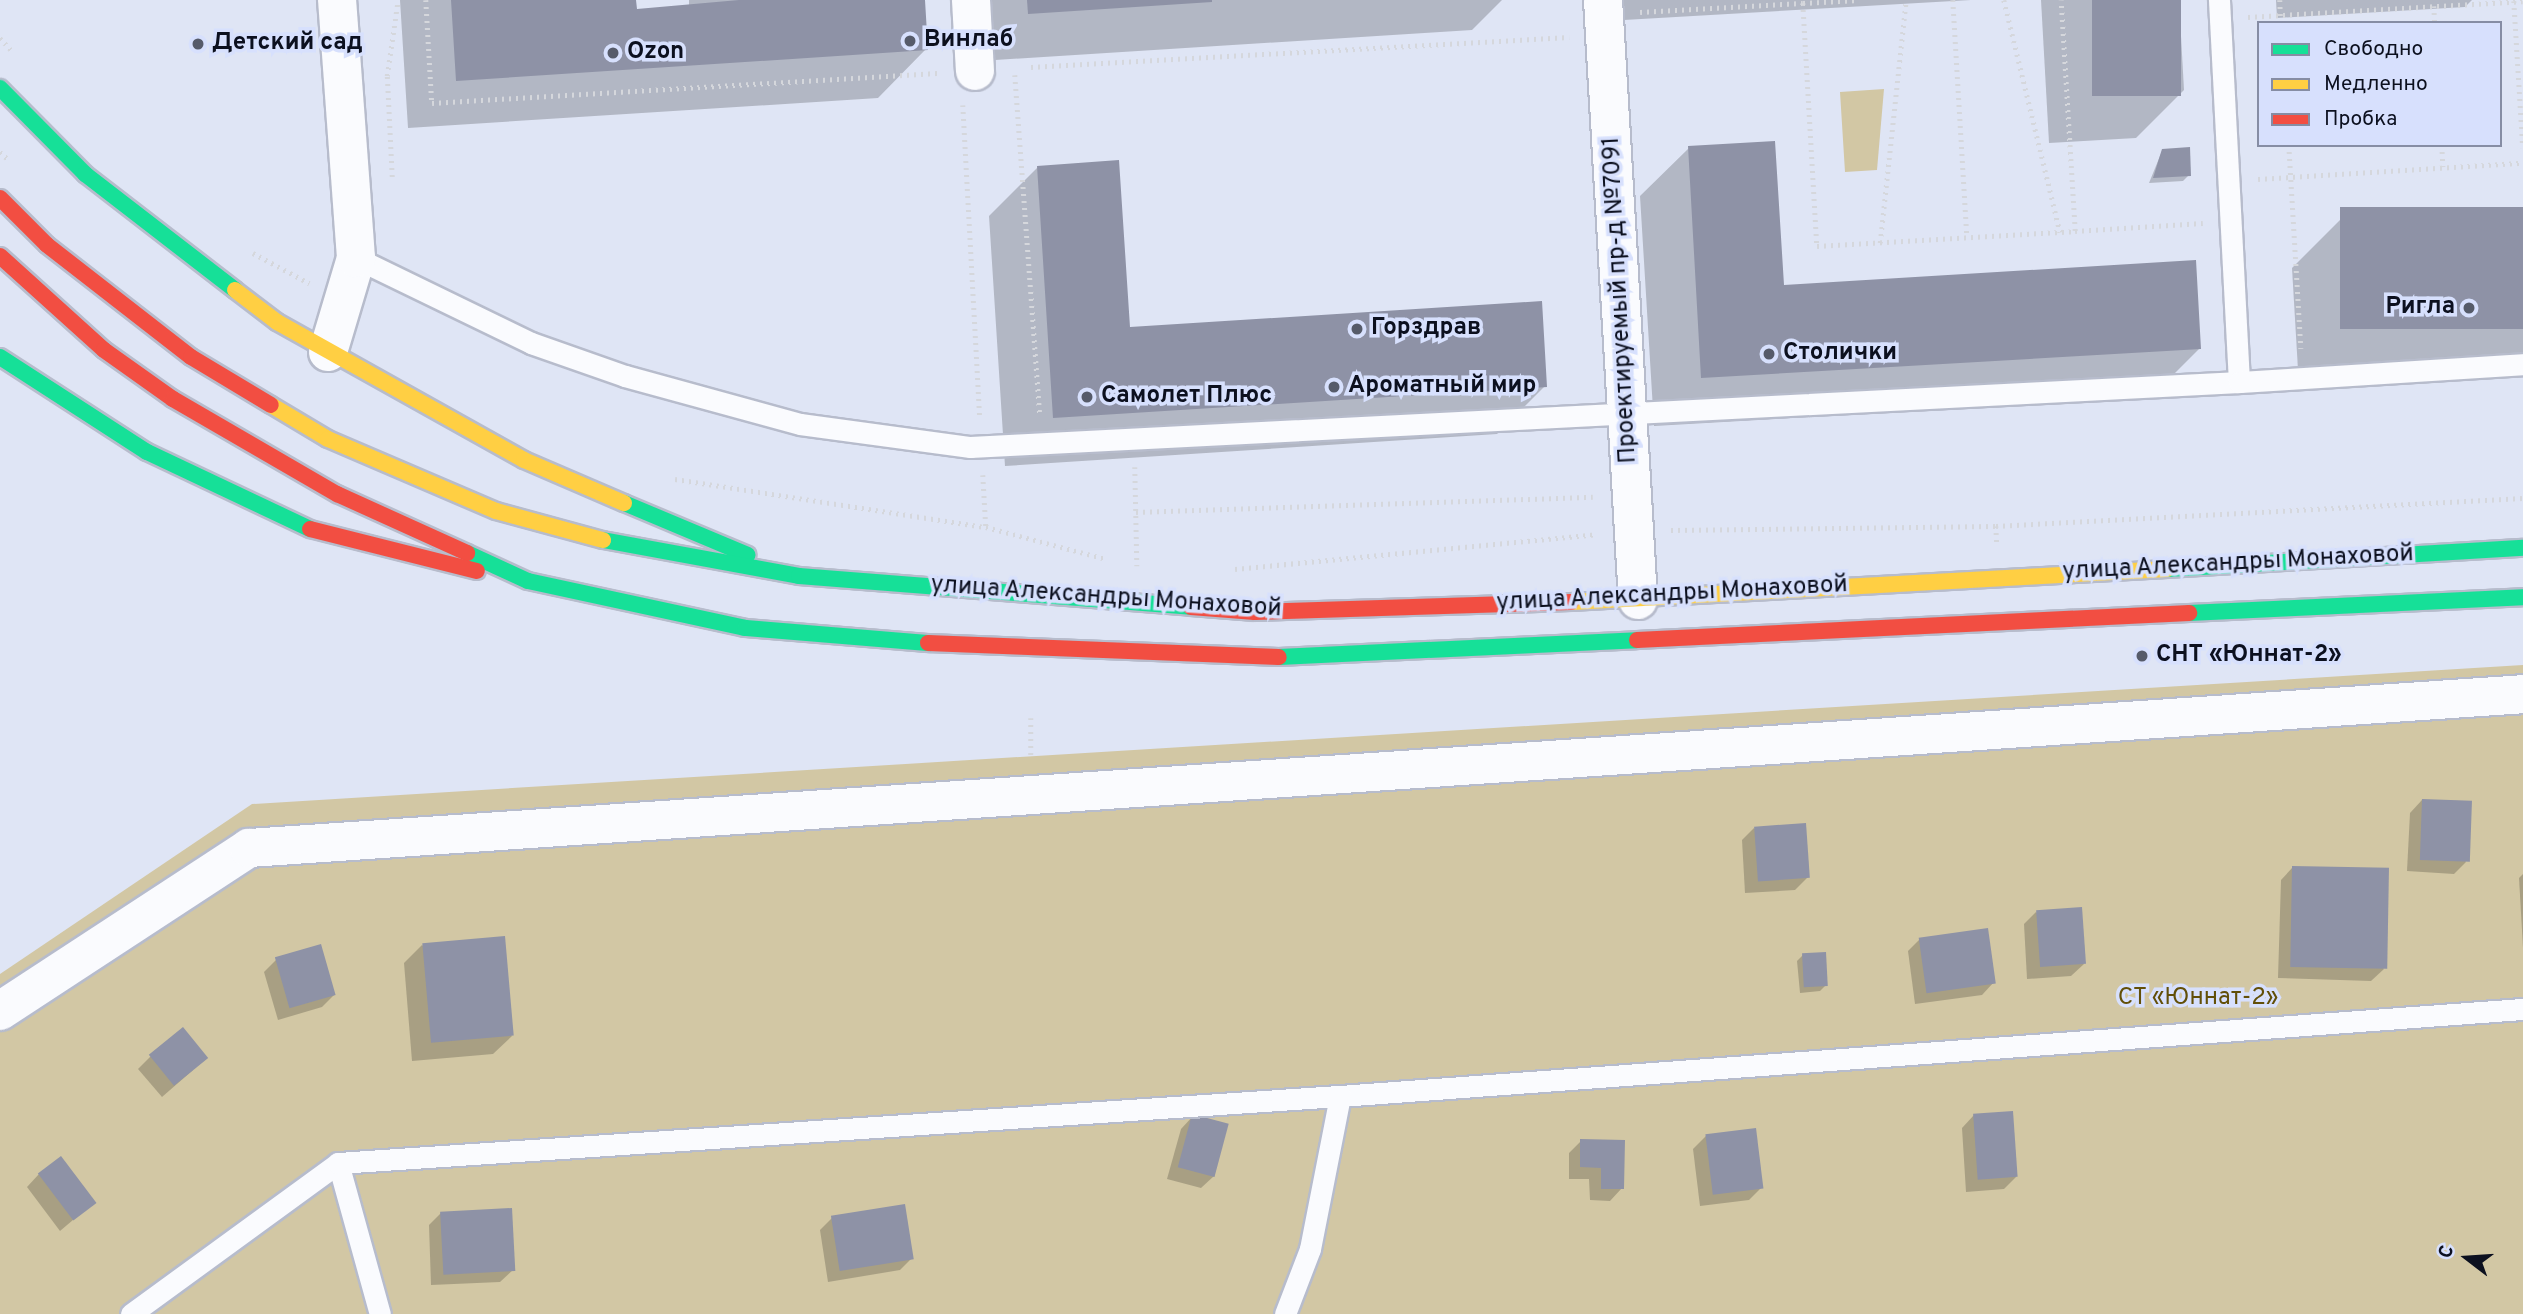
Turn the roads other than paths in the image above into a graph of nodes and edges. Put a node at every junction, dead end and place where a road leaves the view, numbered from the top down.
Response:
1 (337, 0) edge
2 (971, 0) edge
3 (2219, 10) edge
4 (1604, 17) edge
5 (968, 71) road end
6 (0, 88) edge
7 (0, 198) edge
8 (0, 257) edge
9 (355, 258) junction
10 (328, 352) junction
11 (0, 357) edge
12 (2523, 364) edge
13 (2239, 382) junction
14 (1628, 416) junction
15 (2523, 548) edge
16 (799, 576) junction
17 (528, 581) junction
18 (2523, 597) edge
19 (1638, 600) junction
20 (2523, 694) edge
21 (2523, 1009) edge
22 (0, 1011) edge
23 (1340, 1096) junction
24 (338, 1163) junction
25 (131, 1314) edge
26 (380, 1314) edge
27 (1285, 1314) edge

1 - 9 street
2 - 5 street
3 - 13 lane
4 - 14 street, Проектируемый пр-д №7091
6 - 10 main road
7 - 16 main road, улица Александры Монаховой
8 - 17 main road, улица Александры Монаховой
9 - 10 street
9 - 14 lane
10 - 16 main road
11 - 17 main road
12 - 13 lane
13 - 14 lane
14 - 19 street, Проектируемый пр-д №7091
15 - 19 main road, улица Александры Монаховой
16 - 19 main road, улица Александры Монаховой
17 - 18 main road, улица Александры Монаховой
20 - 22 street
21 - 23 lane
23 - 24 lane
23 - 27 lane
24 - 25 lane
24 - 26 lane

